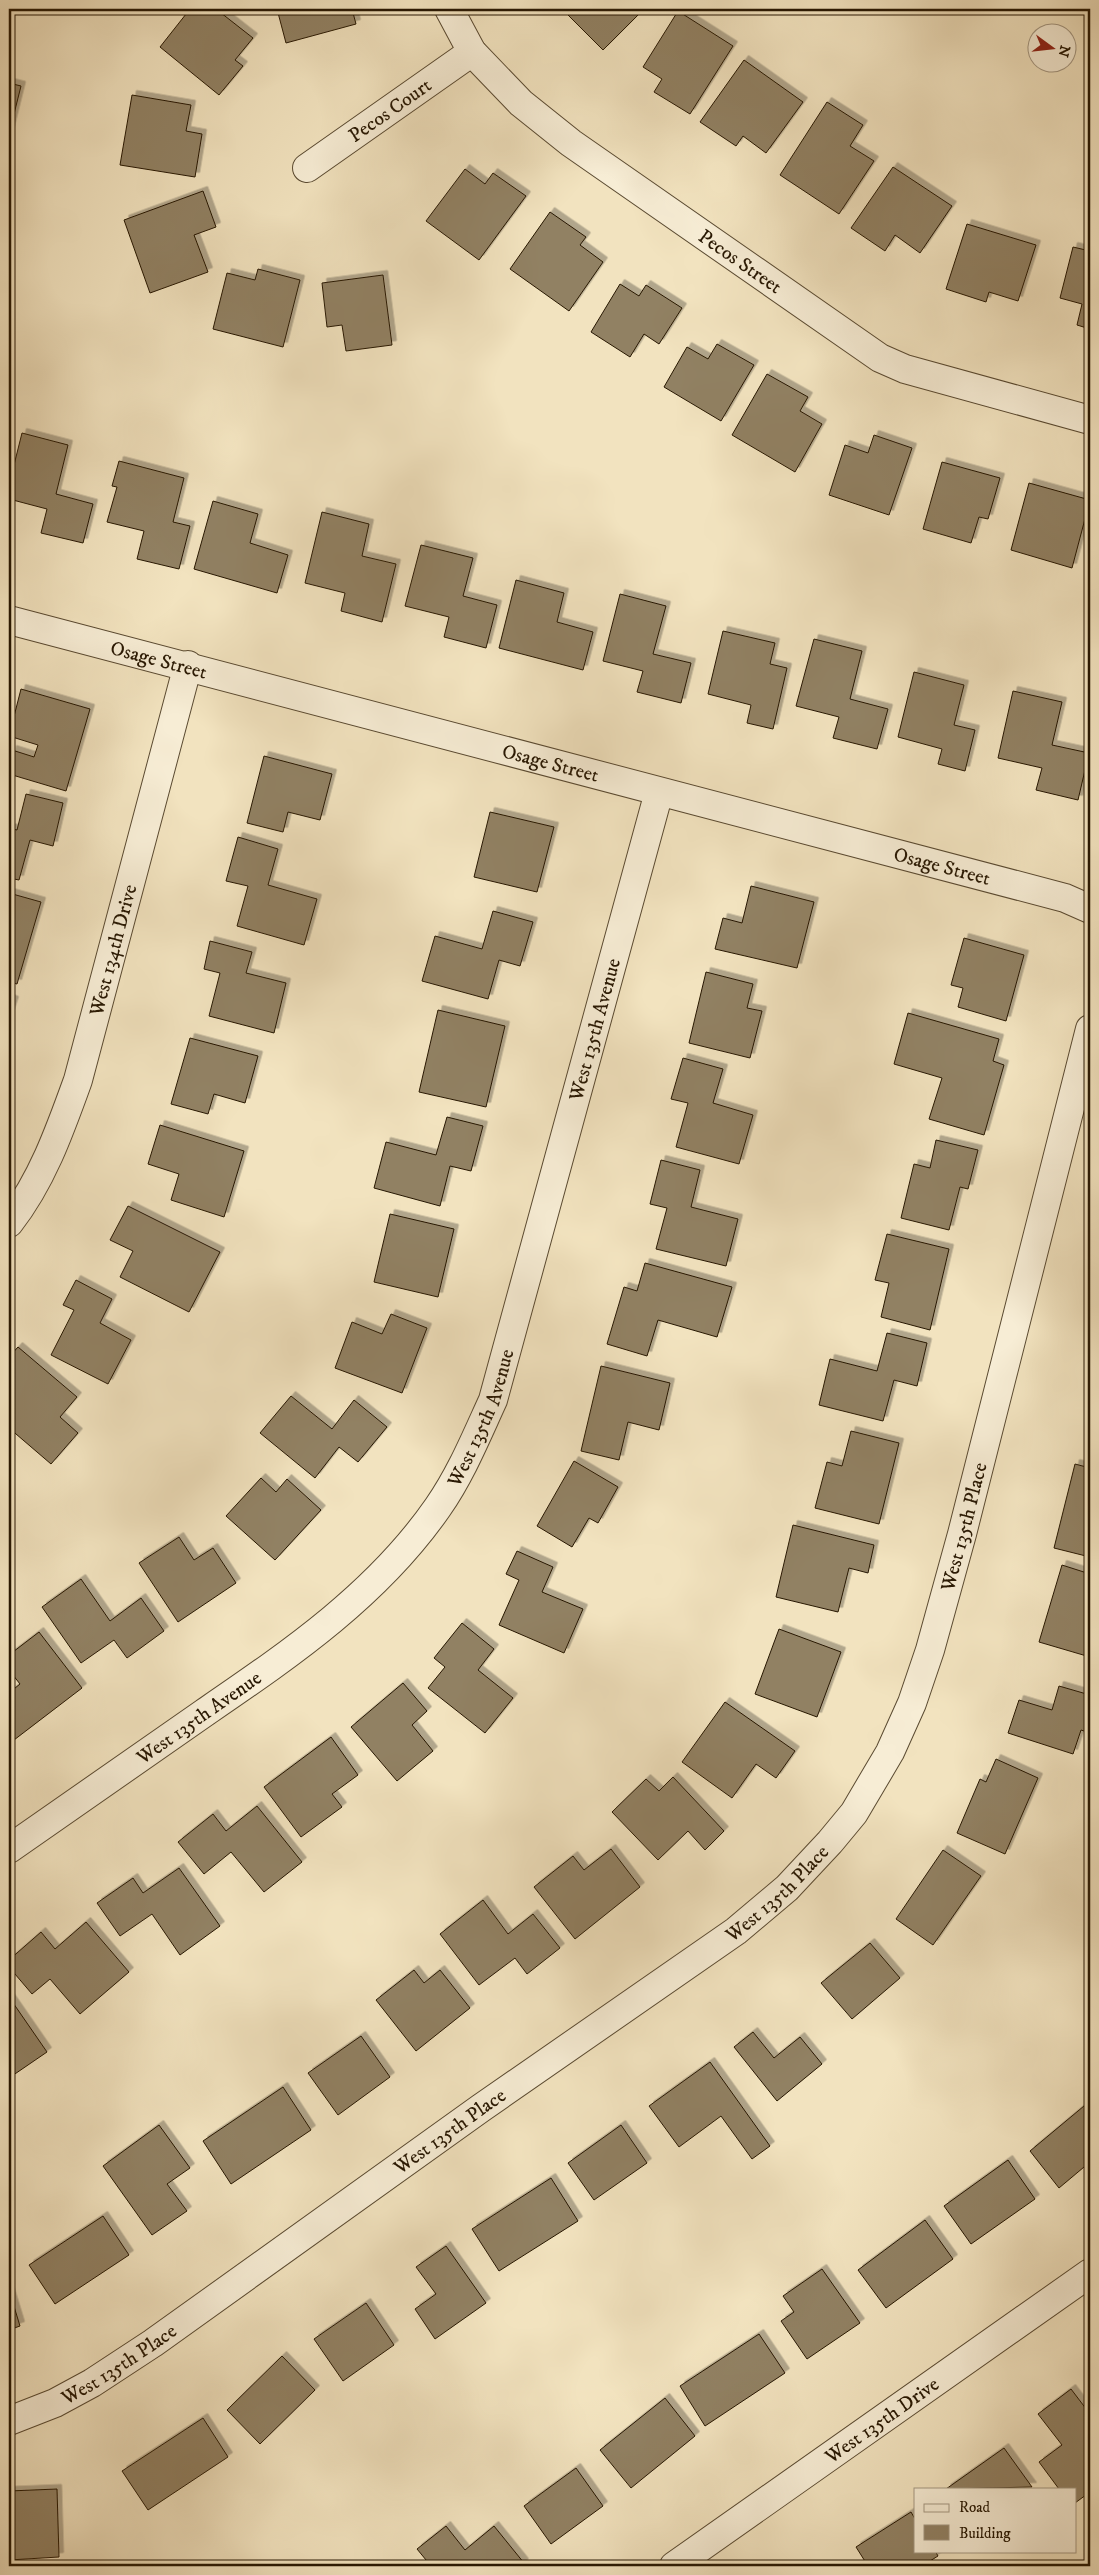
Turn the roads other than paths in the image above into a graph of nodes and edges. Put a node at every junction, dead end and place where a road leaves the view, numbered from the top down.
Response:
1 (449, 9) edge
2 (472, 52) junction
3 (306, 168) dead end
4 (1090, 420) edge
5 (9, 620) edge
6 (188, 665) junction
7 (659, 792) junction
8 (1090, 909) edge
9 (1090, 1029) edge
10 (9, 1223) edge
11 (9, 1849) edge
12 (1090, 2273) edge
13 (9, 2421) edge
14 (674, 2566) edge

1 - 2 street, Pecos Street
2 - 3 street, Pecos Court
2 - 4 street, Pecos Street
5 - 6 street, Osage Street
6 - 7 street, Osage Street
6 - 10 street, West 134th Drive
7 - 8 street, Osage Street
7 - 11 street, West 135th Avenue
9 - 13 street, West 135th Place
12 - 14 street, West 135th Drive

